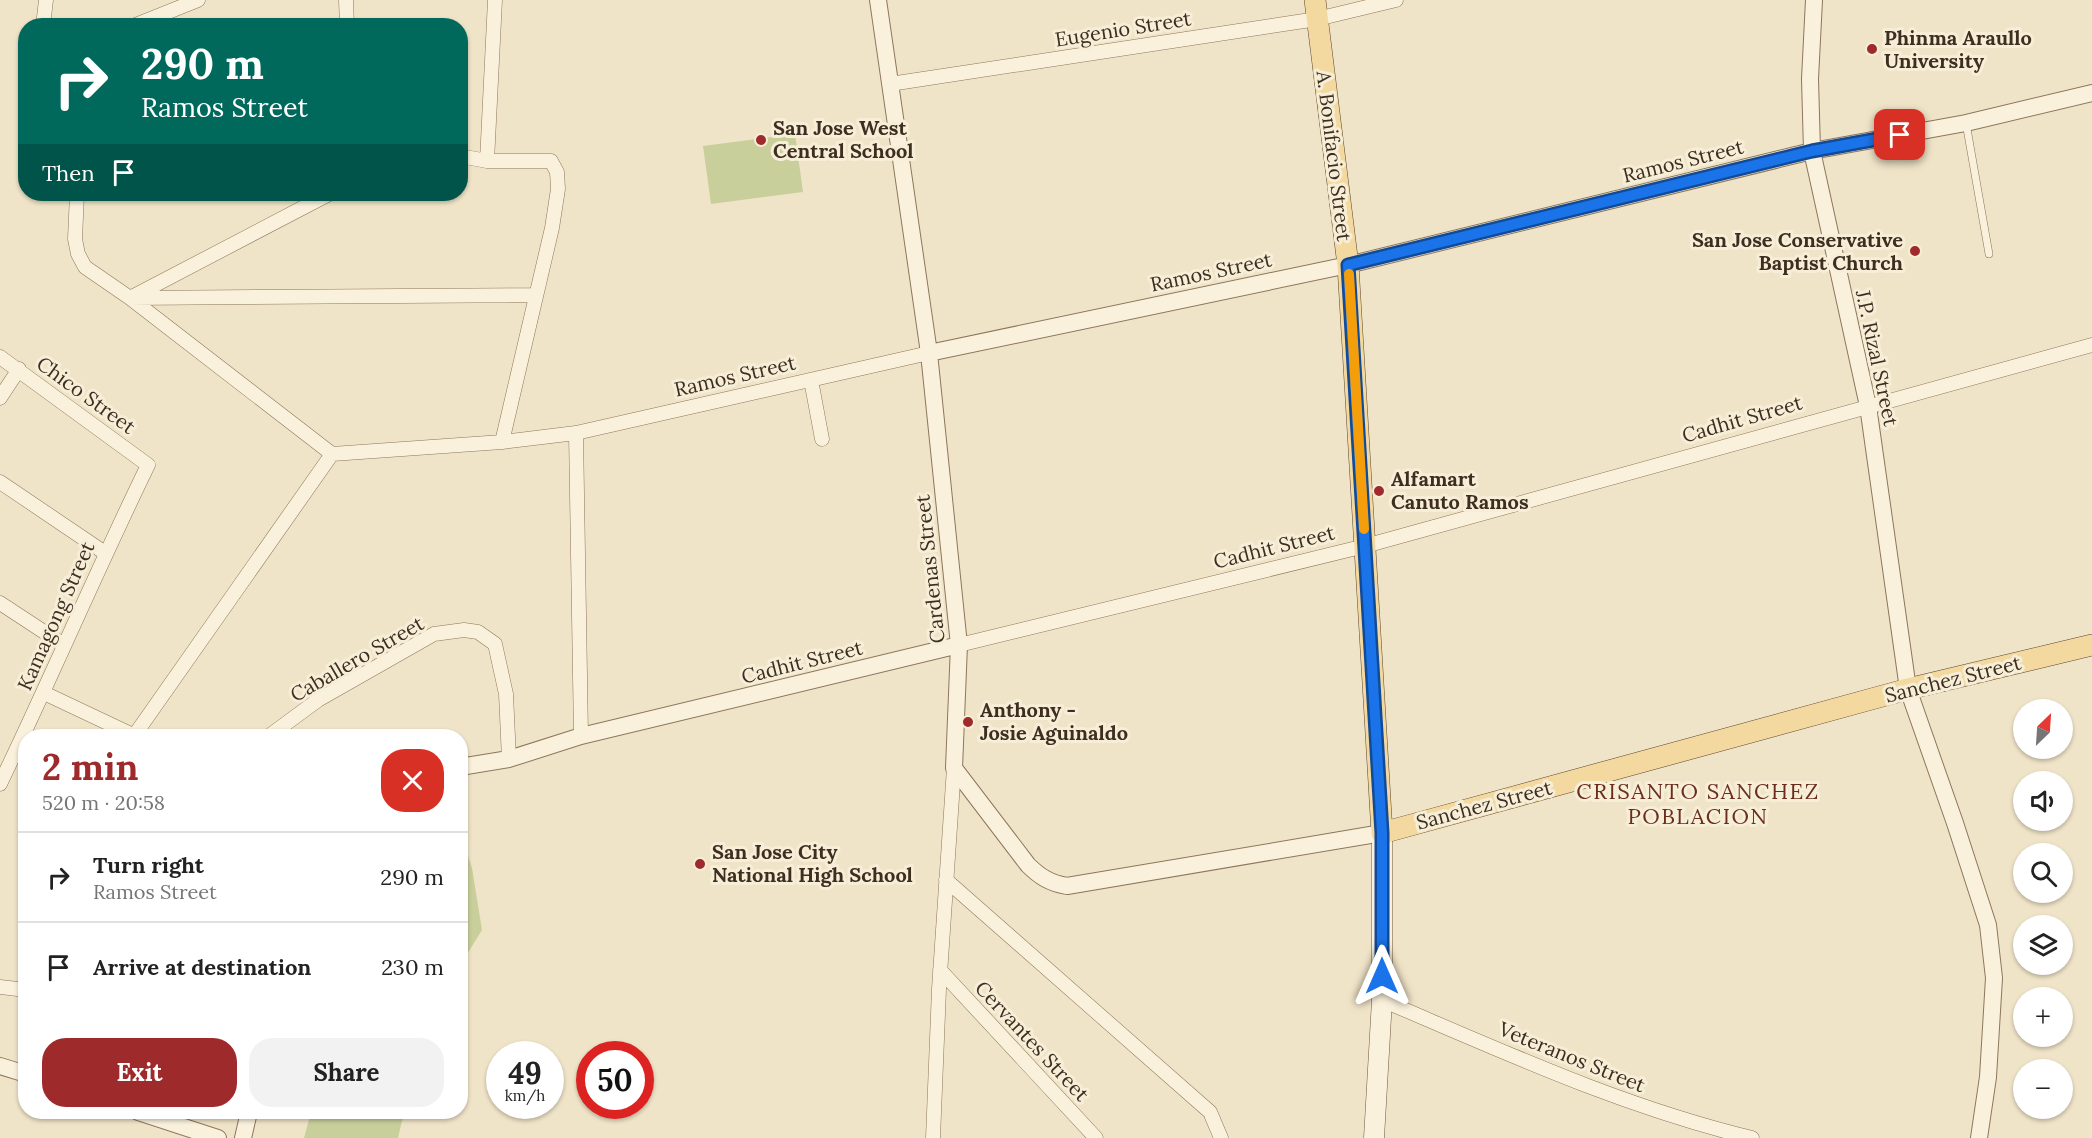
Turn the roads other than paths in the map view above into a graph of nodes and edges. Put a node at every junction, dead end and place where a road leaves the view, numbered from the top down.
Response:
1 (46, 0) edge
2 (198, 0) edge
3 (346, 0) edge
4 (495, 0) edge
5 (878, 0) edge
6 (1396, 0) edge
7 (1814, 0) edge
8 (1316, 9) edge
9 (44, 18) edge
10 (154, 18) edge
11 (347, 18) edge
12 (890, 84) junction
13 (2092, 93) edge
14 (1966, 123) junction
15 (1812, 151) junction
16 (468, 157) edge
17 (487, 161) junction
18 (78, 201) edge
19 (316, 201) edge
20 (1989, 254) dead end
21 (1348, 265) junction
22 (536, 295) junction
23 (130, 298) junction
24 (2092, 345) edge
25 (929, 353) junction
26 (0, 357) edge
27 (19, 369) junction
28 (811, 380) junction
29 (0, 398) edge
30 (1868, 406) junction
31 (576, 434) junction
32 (822, 439) dead end
33 (502, 442) junction
34 (332, 454) junction
35 (148, 465) joint
36 (0, 482) edge
37 (1365, 546) junction
38 (105, 553) junction
39 (0, 603) edge
40 (64, 645) junction
41 (959, 645) junction
42 (2092, 645) edge
43 (1908, 689) junction
44 (44, 693) junction
45 (27, 729) edge
46 (120, 729) edge
47 (140, 729) edge
48 (279, 729) edge
49 (581, 736) junction
50 (18, 747) edge
51 (509, 759) junction
52 (468, 766) edge
53 (954, 768) junction
54 (0, 784) edge
55 (1382, 833) junction
56 (946, 880) junction
57 (940, 970) junction
58 (0, 987) edge
59 (18, 989) edge
60 (1382, 1000) junction
61 (0, 1066) edge
62 (18, 1072) edge
63 (160, 1119) edge
64 (247, 1119) edge
65 (218, 1138) edge
66 (243, 1138) edge
67 (933, 1138) edge
68 (1096, 1138) edge
69 (1221, 1138) edge
70 (1374, 1138) edge
71 (1752, 1138) edge
72 (1979, 1138) edge

1 - 9 street
2 - 10 street
3 - 11 street
4 - 17 street
5 - 12 street, Cardenas Street
6 - 8 street, Eugenio Street
7 - 15 street, J.P. Rizal Street
8 - 12 street, Eugenio Street
8 - 21 main road, A. Bonifacio Street
12 - 25 street, Cardenas Street
13 - 14 street, Ramos Street
14 - 15 street, Ramos Street
14 - 20 lane
15 - 21 street, Ramos Street
15 - 30 street, J.P. Rizal Street
16 - 17 street
17 - 22 street
18 - 23 street
19 - 23 street
21 - 25 street, Ramos Street
21 - 37 main road, A. Bonifacio Street
22 - 23 street
22 - 33 street
23 - 34 street
24 - 30 street, Cadhit Street
25 - 28 street, Ramos Street
25 - 41 street, Cardenas Street
26 - 27 street, Chico Street
27 - 29 street
27 - 35 street, Chico Street
28 - 31 street, Ramos Street
28 - 32 street
30 - 37 street, Cadhit Street
30 - 43 street, J.P. Rizal Street
31 - 33 street, Ramos Street
31 - 49 street
33 - 34 street, Ramos Street
34 - 47 street
35 - 38 street, Kamagong Street
36 - 38 street
37 - 41 street, Cadhit Street
37 - 55 main road, A. Bonifacio Street
38 - 40 street, Kamagong Street
39 - 40 street
40 - 44 street, Kamagong Street
41 - 49 street, Cadhit Street
41 - 53 street, Cardenas Street
42 - 43 main road, Sanchez Street
43 - 55 main road, Sanchez Street
43 - 72 street, J.P. Rizal Street
44 - 45 street, Kamagong Street
44 - 46 street
48 - 51 street, Caballero Street
49 - 51 street, Cadhit Street
50 - 54 street, Kamagong Street
51 - 52 street, Cadhit Street
53 - 55 street, Sanchez Street
53 - 56 street, Cardenas Street
55 - 60 main road, A. Bonifacio Street
56 - 57 street, Cardenas Street
56 - 69 street
57 - 67 street, Cardenas Street
57 - 68 street, Cervantes Street
58 - 59 street
60 - 70 main road, A. Bonifacio Street
60 - 71 street, Veteranos Street
61 - 62 street
63 - 65 street
64 - 66 street

